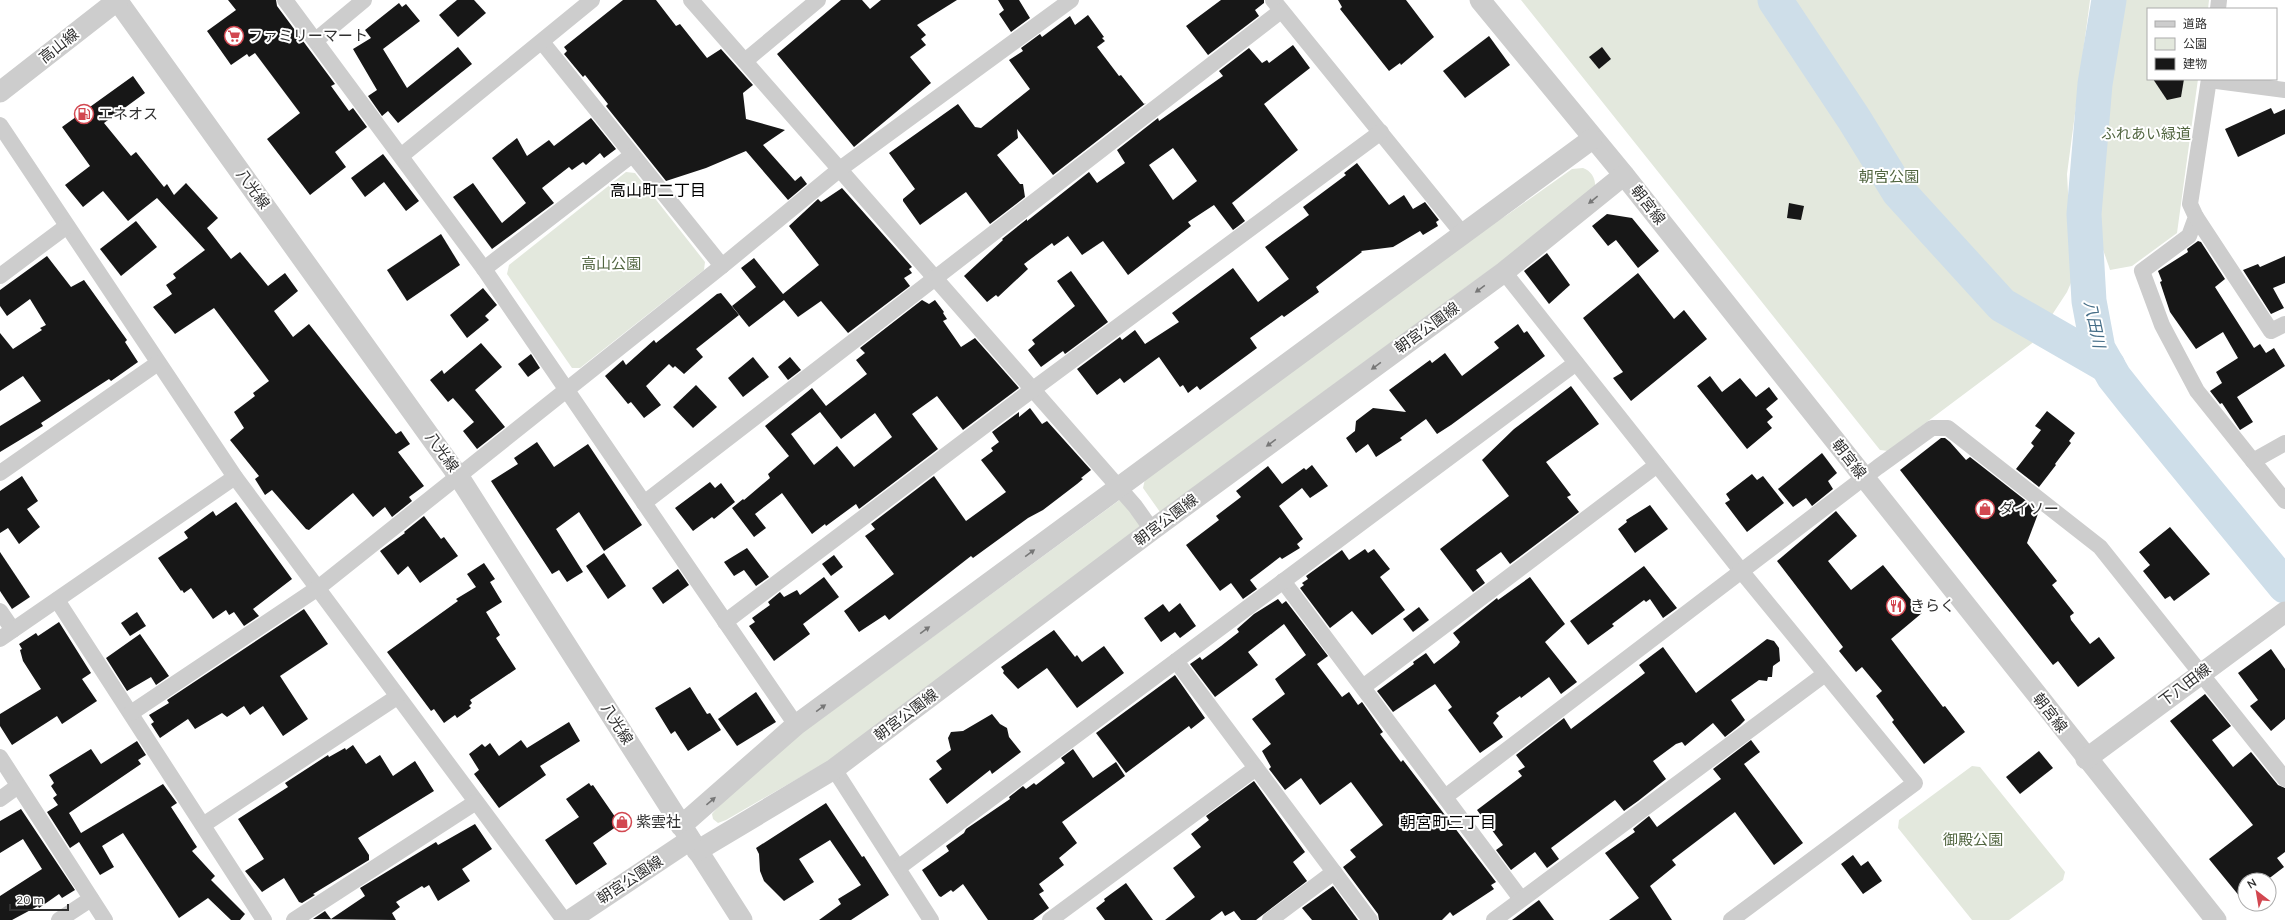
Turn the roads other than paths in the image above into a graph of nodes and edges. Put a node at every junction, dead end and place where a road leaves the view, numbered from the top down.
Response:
1 (118, 0) edge
2 (285, 0) edge
3 (364, 0) edge
4 (592, 0) edge
5 (691, 0) edge
6 (818, 0) edge
7 (1071, 0) edge
8 (1480, 0) edge
9 (1277, 6) edge
10 (316, 40) junction
11 (542, 42) junction
12 (745, 61) junction
13 (2209, 80) edge
14 (2285, 90) edge
15 (0, 92) edge
16 (0, 125) edge
17 (1381, 132) junction
18 (1592, 139) junction
19 (632, 155) junction
20 (401, 156) junction
21 (840, 169) junction
22 (1624, 175) junction
23 (2196, 217) junction
24 (67, 226) junction
25 (1462, 234) junction
26 (722, 266) junction
27 (484, 269) junction
28 (1504, 272) junction
29 (0, 276) edge
30 (937, 278) junction
31 (2285, 324) edge
32 (158, 363) junction
33 (1576, 363) junction
34 (566, 388) junction
35 (1032, 390) junction
36 (2285, 443) edge
37 (2253, 461) junction
38 (1657, 465) junction
39 (0, 472) edge
40 (459, 477) junction
41 (235, 478) junction
42 (1864, 478) junction
43 (1118, 488) junction
44 (2285, 501) edge
45 (644, 503) junction
46 (1152, 530) junction
47 (1742, 572) junction
48 (1283, 581) junction
49 (318, 588) junction
50 (57, 600) junction
51 (0, 611) edge
52 (2285, 612) edge
53 (725, 622) junction
54 (13, 630) junction
55 (0, 639) edge
56 (1176, 661) junction
57 (2200, 673) junction
58 (1825, 674) junction
59 (1363, 687) junction
60 (397, 697) junction
61 (131, 713) junction
62 (796, 726) junction
63 (0, 757) edge
64 (2086, 758) junction
65 (1256, 768) junction
66 (834, 769) junction
67 (2285, 779) edge
68 (18, 786) junction
69 (1445, 797) junction
70 (0, 799) edge
71 (476, 802) junction
72 (203, 825) junction
73 (690, 839) junction
74 (898, 868) junction
75 (1334, 872) junction
76 (91, 899) junction
77 (1521, 900) junction
78 (59, 920) edge
79 (105, 920) edge
80 (264, 920) edge
81 (294, 920) edge
82 (564, 920) edge
83 (570, 920) edge
84 (742, 920) edge
85 (931, 920) edge
86 (1050, 920) edge
87 (1270, 920) edge
88 (1370, 920) edge
89 (1494, 920) edge
90 (1731, 920) edge
91 (2216, 920) edge

1 - 15 street, 高山線
1 - 40 street, 八光線
2 - 10 street
3 - 10 street
4 - 11 street
5 - 12 street
6 - 12 street
7 - 21 street
8 - 18 street, 朝宮線
9 - 17 street
9 - 30 street
10 - 20 street
11 - 19 street
11 - 20 street
12 - 21 street
13 - 14 street
13 - 23 street
16 - 24 street
17 - 25 street
17 - 35 street
18 - 22 street, 朝宮線
18 - 25 street, 朝宮公園線
19 - 26 street
19 - 27 street
20 - 27 street
21 - 26 street
21 - 30 street
22 -> 28 street, 朝宮公園線
22 - 42 street, 朝宮線
23 - 31 street
23 - 37 street
24 - 29 street
24 - 32 street
25 - 43 street, 朝宮公園線
26 - 34 street
27 - 34 street
28 - 33 street
28 -> 46 street, 朝宮公園線
30 - 35 street
30 - 45 street
32 - 39 street
32 - 41 street
33 - 38 street
33 - 48 street
34 - 40 street
34 - 45 street
35 - 43 street
35 - 53 street
36 - 37 street
37 - 44 street
38 - 47 street
38 - 59 street
40 - 49 street
40 - 73 street, 八光線
41 - 49 street
41 - 50 street
42 - 47 street
42 - 57 street
42 - 64 street, 朝宮線
43 - 46 street
62 -> 43 street, 朝宮公園線
45 - 53 street
46 - 66 street, 朝宮公園線
47 - 58 street
47 - 69 street
48 - 56 street
48 - 59 street
49 - 60 street
49 - 61 street
50 - 54 street
50 - 61 street
51 - 54 street
52 - 57 street, 下八田線
53 - 62 street
54 - 55 street
56 - 65 street
56 - 74 street
57 - 64 street, 下八田線
57 - 67 street
58 - 77 street
58 - 90 street
59 - 69 street
60 - 71 street
60 - 72 street
61 - 72 street
73 -> 62 street, 朝宮公園線
63 - 68 street
64 - 91 street, 朝宮線
65 - 75 street
65 - 86 street
66 - 73 street, 朝宮公園線
66 - 74 street
68 - 70 street
68 - 76 street
69 - 77 street
71 - 81 street
71 - 82 street
72 - 80 street
73 - 83 street, 朝宮公園線
73 - 84 street, 八光線
74 - 85 street
75 - 87 street
75 - 88 street
76 - 78 street
76 - 79 street
77 - 89 street

